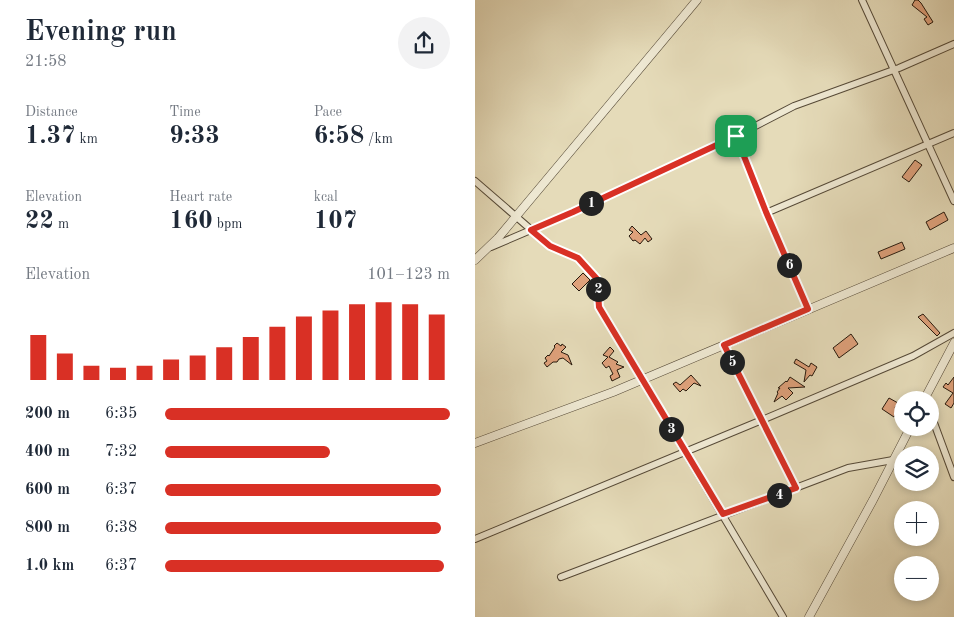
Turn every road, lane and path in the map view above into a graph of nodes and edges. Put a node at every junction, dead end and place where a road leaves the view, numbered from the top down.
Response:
1 (697, 0) edge
2 (863, 0) edge
3 (954, 44) edge
4 (894, 70) junction
5 (954, 133) edge
6 (736, 136) junction
7 (929, 145) junction
8 (475, 181) edge
9 (954, 202) edge
10 (766, 212) junction
11 (516, 216) junction
12 (531, 230) junction
13 (487, 248) junction
14 (954, 248) edge
15 (475, 260) edge
16 (808, 309) junction
17 (954, 333) edge
18 (954, 343) edge
19 (724, 345) junction
20 (643, 379) junction
21 (930, 391) edge
22 (761, 420) junction
23 (906, 436) edge
24 (939, 436) edge
25 (475, 443) edge
26 (685, 452) junction
27 (893, 460) junction
28 (954, 477) edge
29 (796, 488) junction
30 (723, 514) junction
31 (475, 539) edge
32 (561, 576) dead end
33 (783, 617) edge
34 (809, 617) edge

1 - 11 street
2 - 4 street
3 - 4 street
4 - 6 street
4 - 7 street
5 - 7 street
6 - 10 street
6 - 12 street
7 - 9 street
7 - 10 street
8 - 11 street
10 - 16 street
11 - 12 street
11 - 13 street
12 - 13 street
12 - 20 street
13 - 15 street
14 - 16 street
16 - 19 street
17 - 22 street
18 - 21 street
19 - 20 street
19 - 22 street
20 - 25 street
20 - 26 street
22 - 26 street
22 - 29 street
23 - 27 street
24 - 28 street
26 - 30 street
26 - 31 street
27 - 29 street
27 - 34 street
29 - 30 street
30 - 32 street
30 - 33 street

